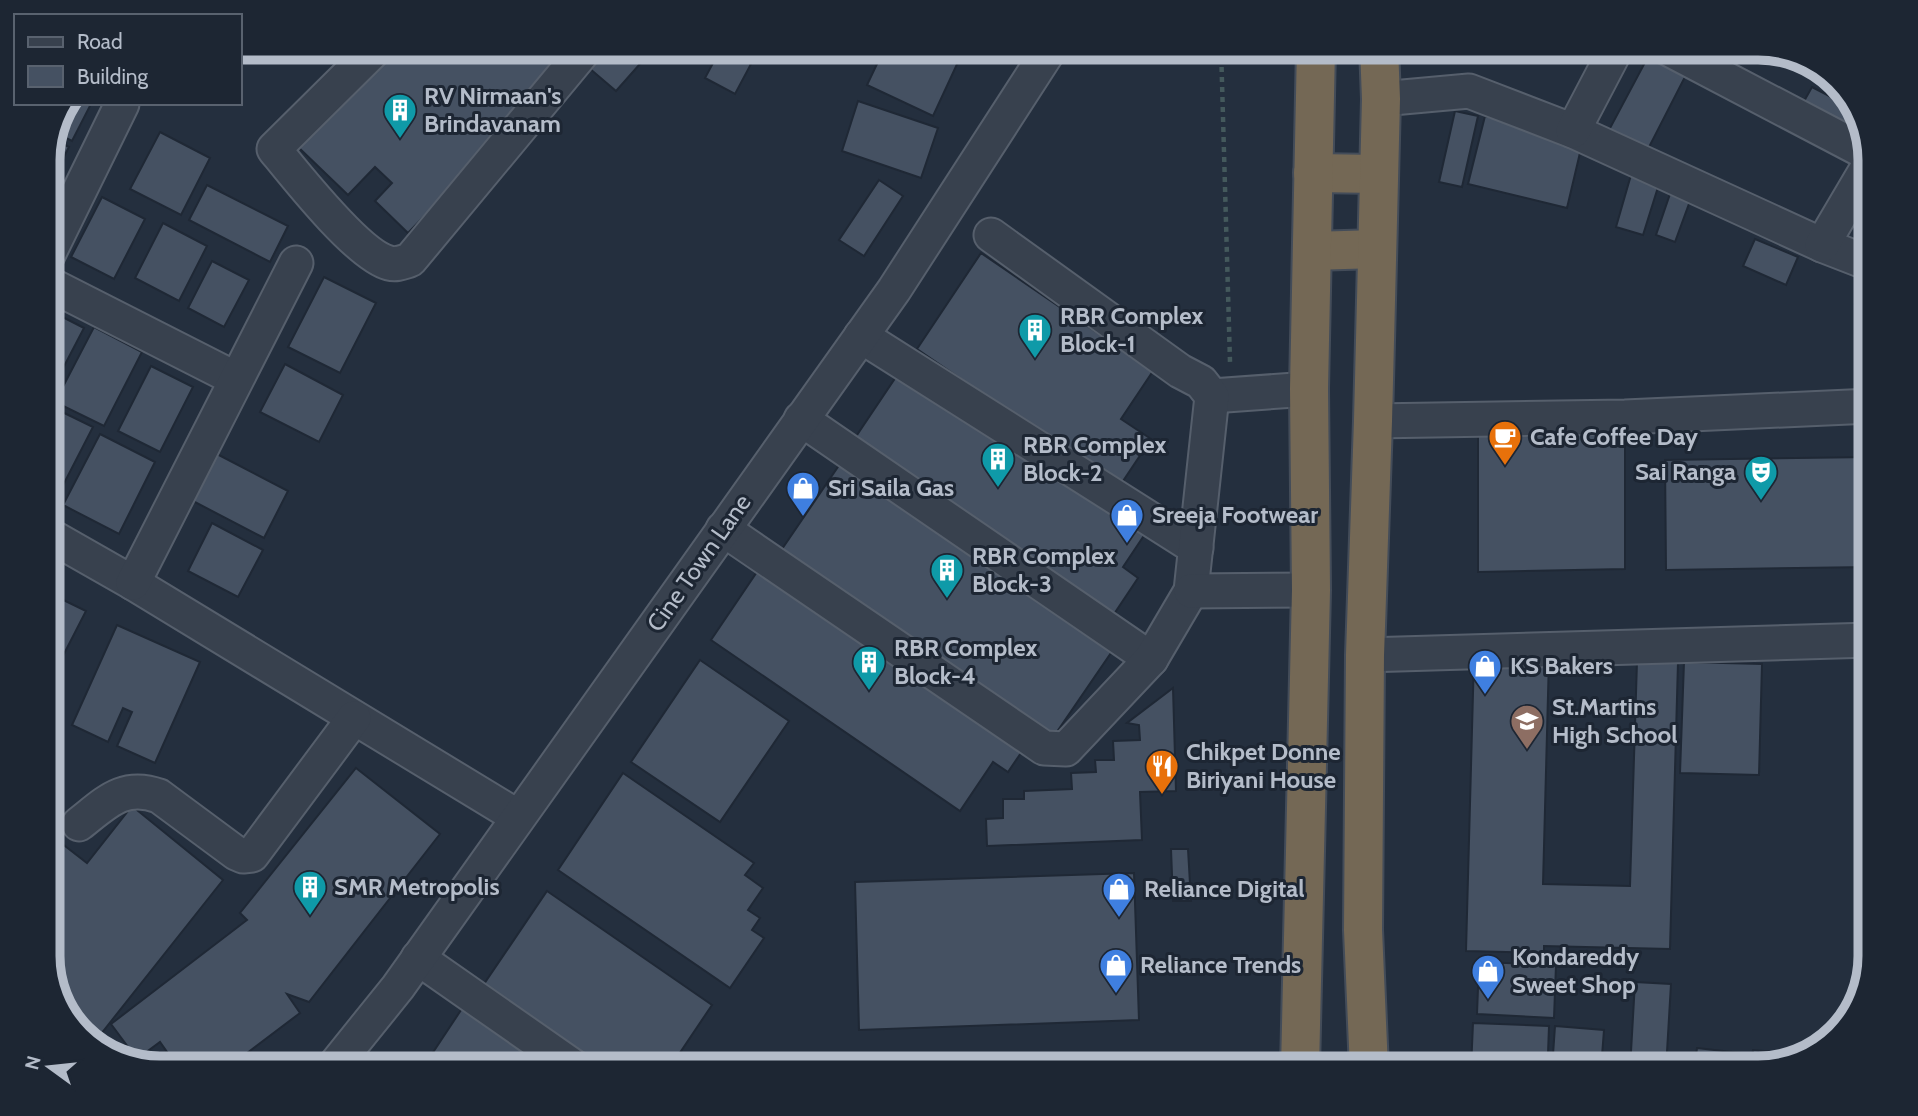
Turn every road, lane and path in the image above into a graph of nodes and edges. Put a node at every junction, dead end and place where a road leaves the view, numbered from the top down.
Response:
1 (365, 59) edge
2 (577, 59) edge
3 (1043, 59) edge
4 (1221, 59) edge
5 (1316, 59) edge
6 (1379, 59) edge
7 (1611, 59) edge
8 (1688, 59) edge
9 (1381, 99) junction
10 (122, 105) edge
11 (1573, 131) junction
12 (1857, 148) edge
13 (1313, 173) junction
14 (1379, 174) junction
15 (1858, 184) edge
16 (60, 230) edge
17 (991, 235) dead end
18 (1822, 245) junction
19 (1377, 248) junction
20 (1312, 251) junction
21 (1858, 259) edge
22 (296, 263) dead end
23 (60, 290) edge
24 (861, 336) junction
25 (236, 379) junction
26 (1309, 389) junction
27 (1222, 395) junction
28 (1858, 407) edge
29 (801, 419) junction
30 (1373, 421) junction
31 (723, 529) junction
32 (60, 541) edge
33 (1196, 548) junction
34 (134, 583) junction
35 (1311, 590) junction
36 (1191, 591) junction
37 (1858, 640) edge
38 (1365, 655) junction
39 (1151, 659) junction
40 (354, 718) junction
41 (518, 817) junction
42 (79, 824) dead end
43 (418, 958) junction
44 (342, 1056) edge
45 (558, 1056) edge
46 (1300, 1056) edge
47 (1368, 1056) edge

1 - 2 street
3 - 24 street, Cine Town Lane
4 - 27 path
5 - 13 highway
6 - 9 highway
7 - 11 street
8 - 12 street
9 - 11 street
9 - 14 highway
10 - 16 street
11 - 18 street
13 - 14 highway
13 - 20 highway
14 - 19 highway
15 - 18 street
17 - 27 street
18 - 21 street
19 - 20 highway
19 - 30 highway
20 - 26 highway
22 - 25 street
23 - 25 street
24 - 29 street, Cine Town Lane
24 - 33 street
25 - 34 street
26 - 27 street
26 - 35 highway
27 - 33 street
28 - 30 street
29 - 31 street, Cine Town Lane
29 - 39 street
30 - 38 highway
31 - 39 street
31 - 41 street, Cine Town Lane
32 - 34 street
33 - 36 street
34 - 40 street
35 - 36 street
35 - 46 highway
36 - 39 street
37 - 38 street
38 - 47 highway
40 - 41 street
40 - 42 street
41 - 43 street, Cine Town Lane
43 - 44 street, Cine Town Lane
43 - 45 street

